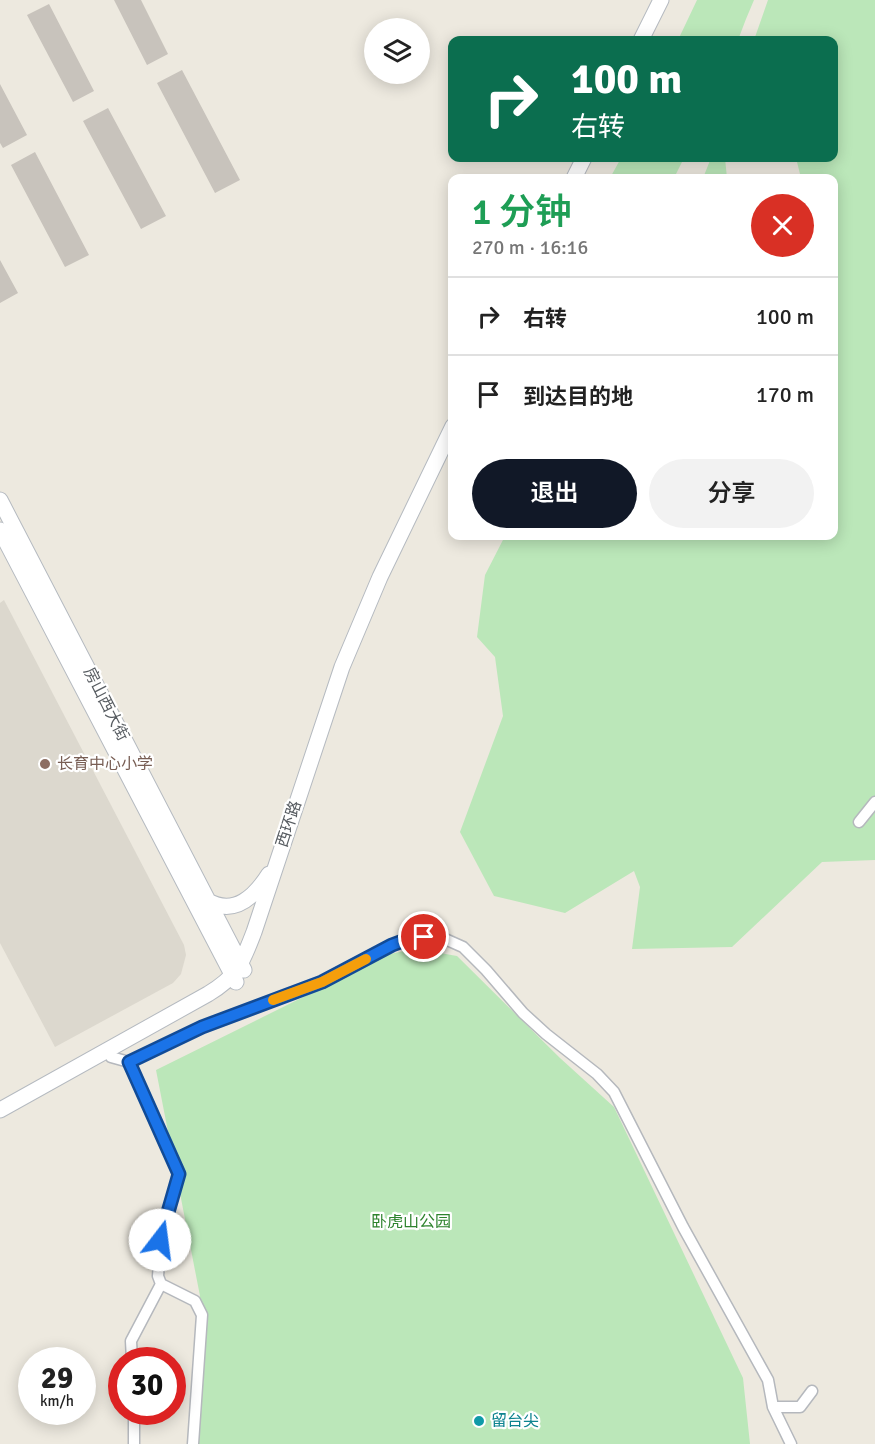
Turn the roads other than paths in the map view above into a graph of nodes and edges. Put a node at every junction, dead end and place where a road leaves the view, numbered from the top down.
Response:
1 (661, 0) edge
2 (670, 0) edge
3 (643, 36) edge
4 (652, 36) edge
5 (448, 436) edge
6 (448, 453) edge
7 (0, 500) edge
8 (0, 530) edge
9 (875, 802) edge
10 (859, 822) dead end
11 (278, 859) junction
12 (208, 901) junction
13 (239, 974) junction
14 (111, 1057) junction
15 (129, 1062) junction
16 (0, 1110) edge
17 (0, 1120) edge
18 (161, 1284) junction
19 (131, 1347) edge
20 (812, 1391) dead end
21 (773, 1407) junction
22 (134, 1425) edge
23 (134, 1444) edge
24 (193, 1444) edge
25 (791, 1444) edge

1 - 3 main road
2 - 4 main road
5 - 11 main road, 西环路
6 - 13 main road, 西环路
7 - 12 main road, 房山西大街
8 - 13 main road, 房山西大街
9 - 10 street
11 - 12 main road
11 - 13 main road, 西环路
12 - 13 main road, 房山西大街
13 - 14 main road
13 - 16 main road, 西环路
14 - 15 street
14 - 17 main road
15 - 18 street
15 - 21 street
18 - 19 street
18 - 24 street
20 - 21 street
21 - 25 street
22 - 23 street

